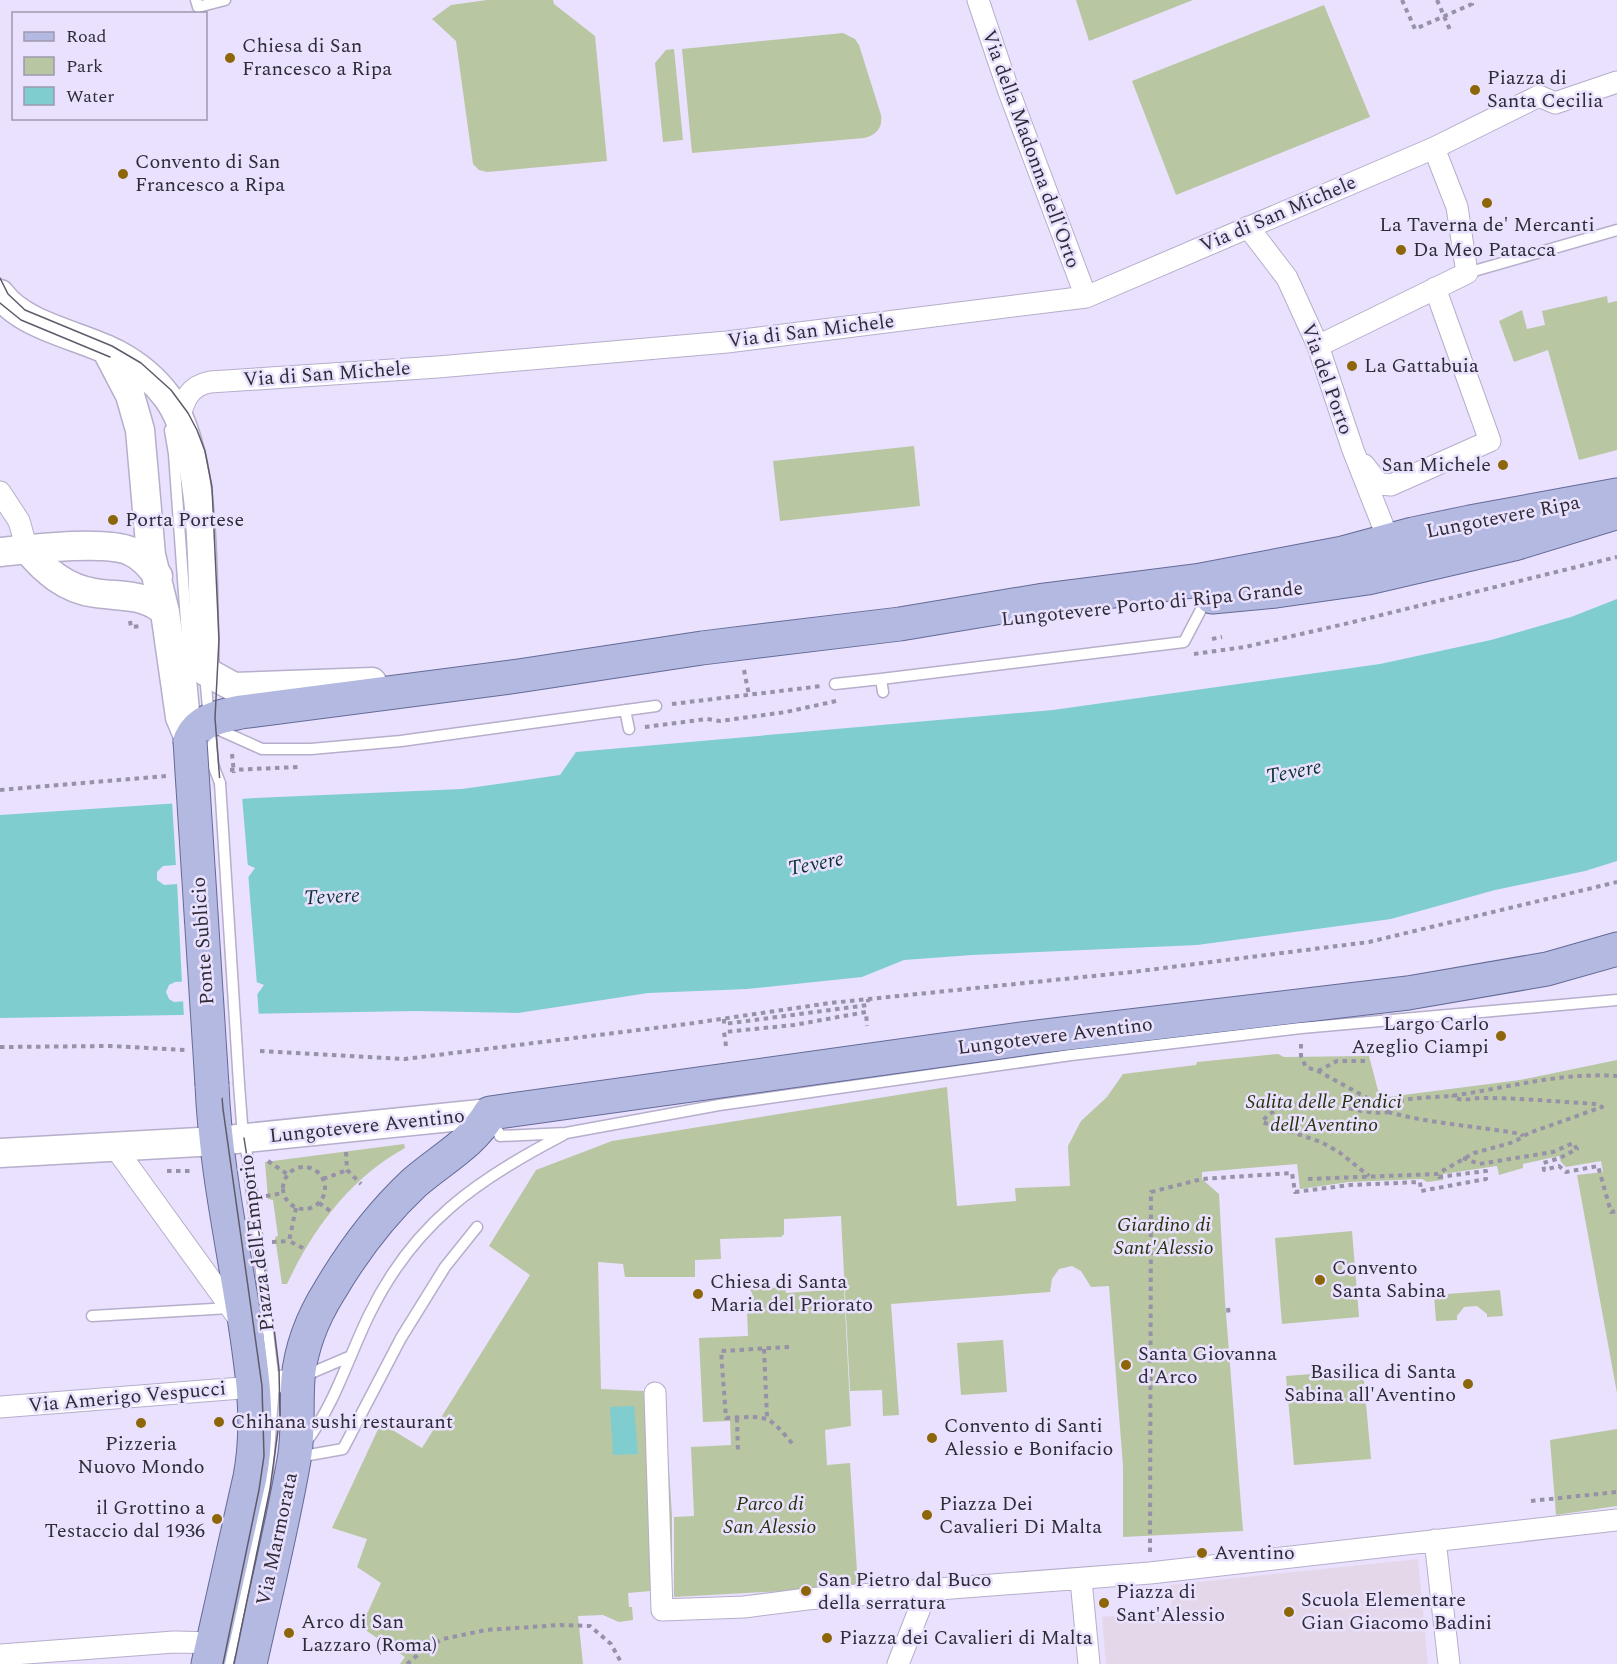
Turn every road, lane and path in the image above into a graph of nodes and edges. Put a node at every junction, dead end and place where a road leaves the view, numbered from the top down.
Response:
1 (196, 0) edge
2 (225, 0) edge
3 (978, 0) edge
4 (1402, 0) edge
5 (1437, 0) edge
6 (1471, 0) edge
7 (1444, 16) junction
8 (1451, 32) dead end
9 (1617, 82) edge
10 (1434, 148) junction
11 (1248, 226) junction
12 (1617, 230) edge
13 (1467, 273) junction
14 (1435, 288) junction
15 (0, 294) edge
16 (1086, 297) junction
17 (1318, 346) junction
18 (108, 353) junction
19 (179, 419) junction
20 (1353, 450) junction
21 (0, 492) edge
22 (1617, 495) edge
23 (1617, 513) edge
24 (13, 551) edge
25 (1396, 555) junction
26 (154, 570) junction
27 (1207, 598) junction
28 (121, 604) junction
29 (184, 617) junction
30 (900, 624) junction
31 (144, 637) dead end
32 (1222, 638) dead end
33 (1212, 639) dead end
34 (744, 667) dead end
35 (205, 671) junction
36 (518, 676) junction
37 (881, 679) junction
38 (835, 684) joint
39 (883, 692) dead end
40 (749, 695) junction
41 (656, 706) joint
42 (625, 710) junction
43 (200, 725) junction
44 (629, 729) dead end
45 (240, 769) dead end
46 (216, 772) junction
47 (171, 775) dead end
48 (0, 790) edge
49 (1617, 882) edge
50 (1617, 949) edge
51 (868, 999) junction
52 (1617, 1000) edge
53 (793, 1014) junction
54 (724, 1019) junction
55 (794, 1025) junction
56 (867, 1026) dead end
57 (726, 1046) dead end
58 (0, 1047) edge
59 (186, 1050) dead end
60 (260, 1051) dead end
61 (1301, 1056) dead end
62 (1366, 1061) dead end
63 (1318, 1071) junction
64 (1617, 1076) edge
65 (226, 1084) junction
66 (1452, 1095) junction
67 (1382, 1106) junction
68 (490, 1113) junction
69 (1388, 1113) junction
70 (223, 1133) junction
71 (566, 1133) junction
72 (1523, 1136) junction
73 (114, 1146) junction
74 (346, 1148) dead end
75 (0, 1153) edge
76 (265, 1158) dead end
77 (1463, 1158) junction
78 (346, 1170) junction
79 (199, 1171) dead end
80 (287, 1174) junction
81 (1437, 1174) junction
82 (1369, 1176) junction
83 (323, 1179) junction
84 (1308, 1179) dead end
85 (361, 1184) dead end
86 (141, 1185) junction
87 (283, 1193) junction
88 (265, 1196) dead end
89 (320, 1203) junction
90 (296, 1208) junction
91 (1617, 1211) edge
92 (333, 1213) dead end
93 (477, 1227) dead end
94 (289, 1241) junction
95 (272, 1242) dead end
96 (307, 1250) dead end
97 (1228, 1308) dead end
98 (92, 1316) dead end
99 (1229, 1317) dead end
100 (238, 1318) junction
101 (789, 1347) dead end
102 (764, 1349) junction
103 (351, 1356) junction
104 (275, 1383) junction
105 (655, 1393) dead end
106 (0, 1407) edge
107 (767, 1417) junction
108 (737, 1418) junction
109 (280, 1437) junction
110 (795, 1448) dead end
111 (738, 1453) dead end
112 (1617, 1492) edge
113 (1531, 1501) dead end
114 (1617, 1520) edge
115 (1149, 1536) dead end
116 (1435, 1540) junction
117 (1081, 1580) junction
118 (927, 1590) junction
119 (0, 1655) edge
120 (231, 1655) edge
121 (408, 1664) edge
122 (622, 1664) edge
123 (898, 1664) edge
124 (1089, 1664) edge
125 (1449, 1664) edge

1 - 2 lane
3 - 16 street, Via della Madonna dell'Orto
4 - 7 path
5 - 7 path
6 - 7 path
7 - 8 path
9 - 10 street
10 - 11 street, Via di San Michele
10 - 13 street
11 - 16 street, Via di San Michele
11 - 17 street, Via del Porto
12 - 13 lane
13 - 14 street
14 - 17 street
14 - 20 street
15 - 18 main road
16 - 19 street, Via di San Michele
17 - 20 street, Via del Porto
18 - 19 main road
18 - 26 main road
18 - 29 lane
19 - 29 main road
20 - 25 street, Via del Porto
21 - 24 street
22 - 25 main road, Lungotevere Ripa
23 - 25 main road, Lungotevere Ripa
24 - 26 main road
24 - 28 main road
25 - 27 main road, Lungotevere Porto di Ripa Grande
25 - 30 main road, Lungotevere Porto di Ripa Grande
26 - 29 main road
27 - 30 main road, Lungotevere Porto di Ripa Grande
27 - 37 lane
28 - 29 main road
28 - 31 path
29 - 35 main road
29 - 43 main road
30 - 36 main road, Lungotevere Porto di Ripa Grande
32 - 33 path
34 - 40 path
35 - 36 main road, Lungotevere Porto di Ripa Grande
35 - 43 lane
36 - 43 main road, Lungotevere Porto di Ripa Grande
37 - 38 lane
37 - 39 lane
38 - 40 path
40 - 41 path
41 - 42 lane
42 - 43 lane
42 - 44 lane
43 - 46 lane
43 - 65 main road, Ponte Sublicio, bridge
45 - 46 path
46 - 65 lane, bridge
47 - 48 path
49 - 51 path
50 - 68 main road, Lungotevere Aventino
51 - 53 path
51 - 54 path
52 - 71 lane, Lungotevere Aventino
53 - 54 path
53 - 55 path
54 - 60 path
55 - 56 path
55 - 57 path
58 - 59 path
61 - 63 path
62 - 63 path
63 - 67 path
64 - 66 path
65 - 70 main road, Ponte Sublicio
66 - 67 path
66 - 72 path
67 - 69 path
68 - 70 main road, Lungotevere Aventino
68 - 71 lane, Lungotevere Aventino
68 - 104 main road, Piazza dell'Emporio
69 - 72 path
69 - 82 path
70 - 73 main road, Lungotevere Aventino
70 - 100 main road, Piazza dell'Emporio
70 - 104 lane, Piazza dell'Emporio
71 - 103 lane
72 - 77 path
73 - 75 main road, Lungotevere Aventino
73 - 86 street, Piazza dell'Emporio
74 - 78 path
76 - 80 path
77 - 81 path
77 - 91 path
78 - 83 path
78 - 85 path
79 - 86 path
80 - 83 path
80 - 87 path
81 - 82 path
81 - 115 path
82 - 84 path
83 - 89 path
86 - 100 street, Piazza dell'Emporio
87 - 88 path
87 - 90 path
89 - 90 path
89 - 92 path
90 - 94 path
93 - 109 lane
94 - 95 path
94 - 96 path
97 - 99 path
98 - 100 lane
100 - 104 main road, Piazza dell'Emporio
101 - 102 path
102 - 107 path
102 - 108 path
103 - 104 lane
103 - 109 lane
104 - 106 street, Via Amerigo Vespucci
104 - 109 main road, Piazza dell'Emporio
104 - 109 main road, Piazza dell'Emporio
105 - 118 street
107 - 108 path
107 - 110 path
108 - 111 path
109 - 120 main road, Via Marmorata
109 - 120 main road, Via Marmorata
112 - 113 path
114 - 116 street
116 - 117 street
116 - 125 street
117 - 118 street
117 - 124 street
118 - 123 street
119 - 120 street
121 - 122 path

